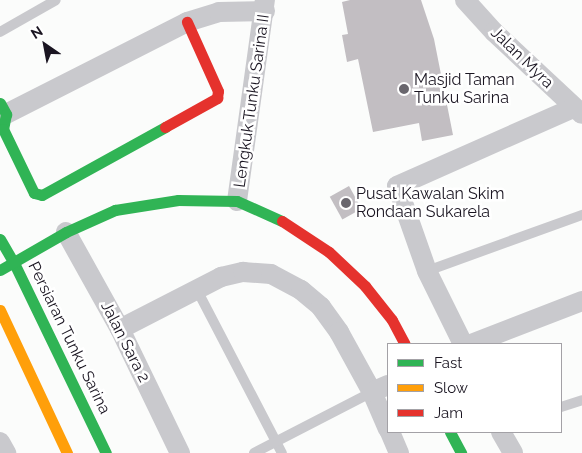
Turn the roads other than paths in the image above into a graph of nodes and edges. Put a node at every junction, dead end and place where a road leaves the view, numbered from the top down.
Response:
1 (56, 0) edge
2 (465, 0) edge
3 (265, 5) edge
4 (187, 22) junction
5 (0, 32) edge
6 (3, 108) edge
7 (577, 111) edge
8 (237, 201) junction
9 (582, 215) edge
10 (66, 232) junction
11 (0, 239) edge
12 (14, 263) junction
13 (0, 270) edge
14 (428, 271) junction
15 (196, 288) junction
16 (582, 301) edge
17 (0, 310) edge
18 (120, 329) junction
19 (404, 343) edge
20 (463, 343) edge
21 (474, 343) edge
22 (380, 388) edge
23 (582, 400) edge
24 (562, 407) edge
25 (387, 421) edge
26 (390, 433) edge
27 (451, 433) edge
28 (502, 433) edge
29 (276, 441) junction
30 (0, 442) edge
31 (6, 453) edge
32 (67, 453) edge
33 (106, 453) edge
34 (180, 453) edge
35 (254, 453) edge
36 (282, 453) edge
37 (399, 453) edge
38 (461, 453) edge
39 (513, 453) edge

1 - 5 lane
2 - 7 street, Jalan Myra
3 - 4 street
3 - 8 street, Lengkuk Tunku Sarina II
4 - 6 street
4 - 6 street
7 - 14 street
8 - 10 street
8 - 19 street
9 - 14 lane
10 - 12 street
10 - 18 street, Jalan Sara 2
11 - 12 street, Persiaran Tunku Sarina
12 - 13 street
12 - 33 street, Persiaran Tunku Sarina
14 - 20 street
15 - 18 street
15 - 22 street
15 - 29 lane
16 - 21 street
17 - 32 street
18 - 34 street, Jalan Sara 2
22 - 25 street
22 - 29 lane
23 - 24 lane
26 - 37 street
27 - 38 street
28 - 39 street
29 - 35 lane
29 - 36 lane
30 - 31 street

